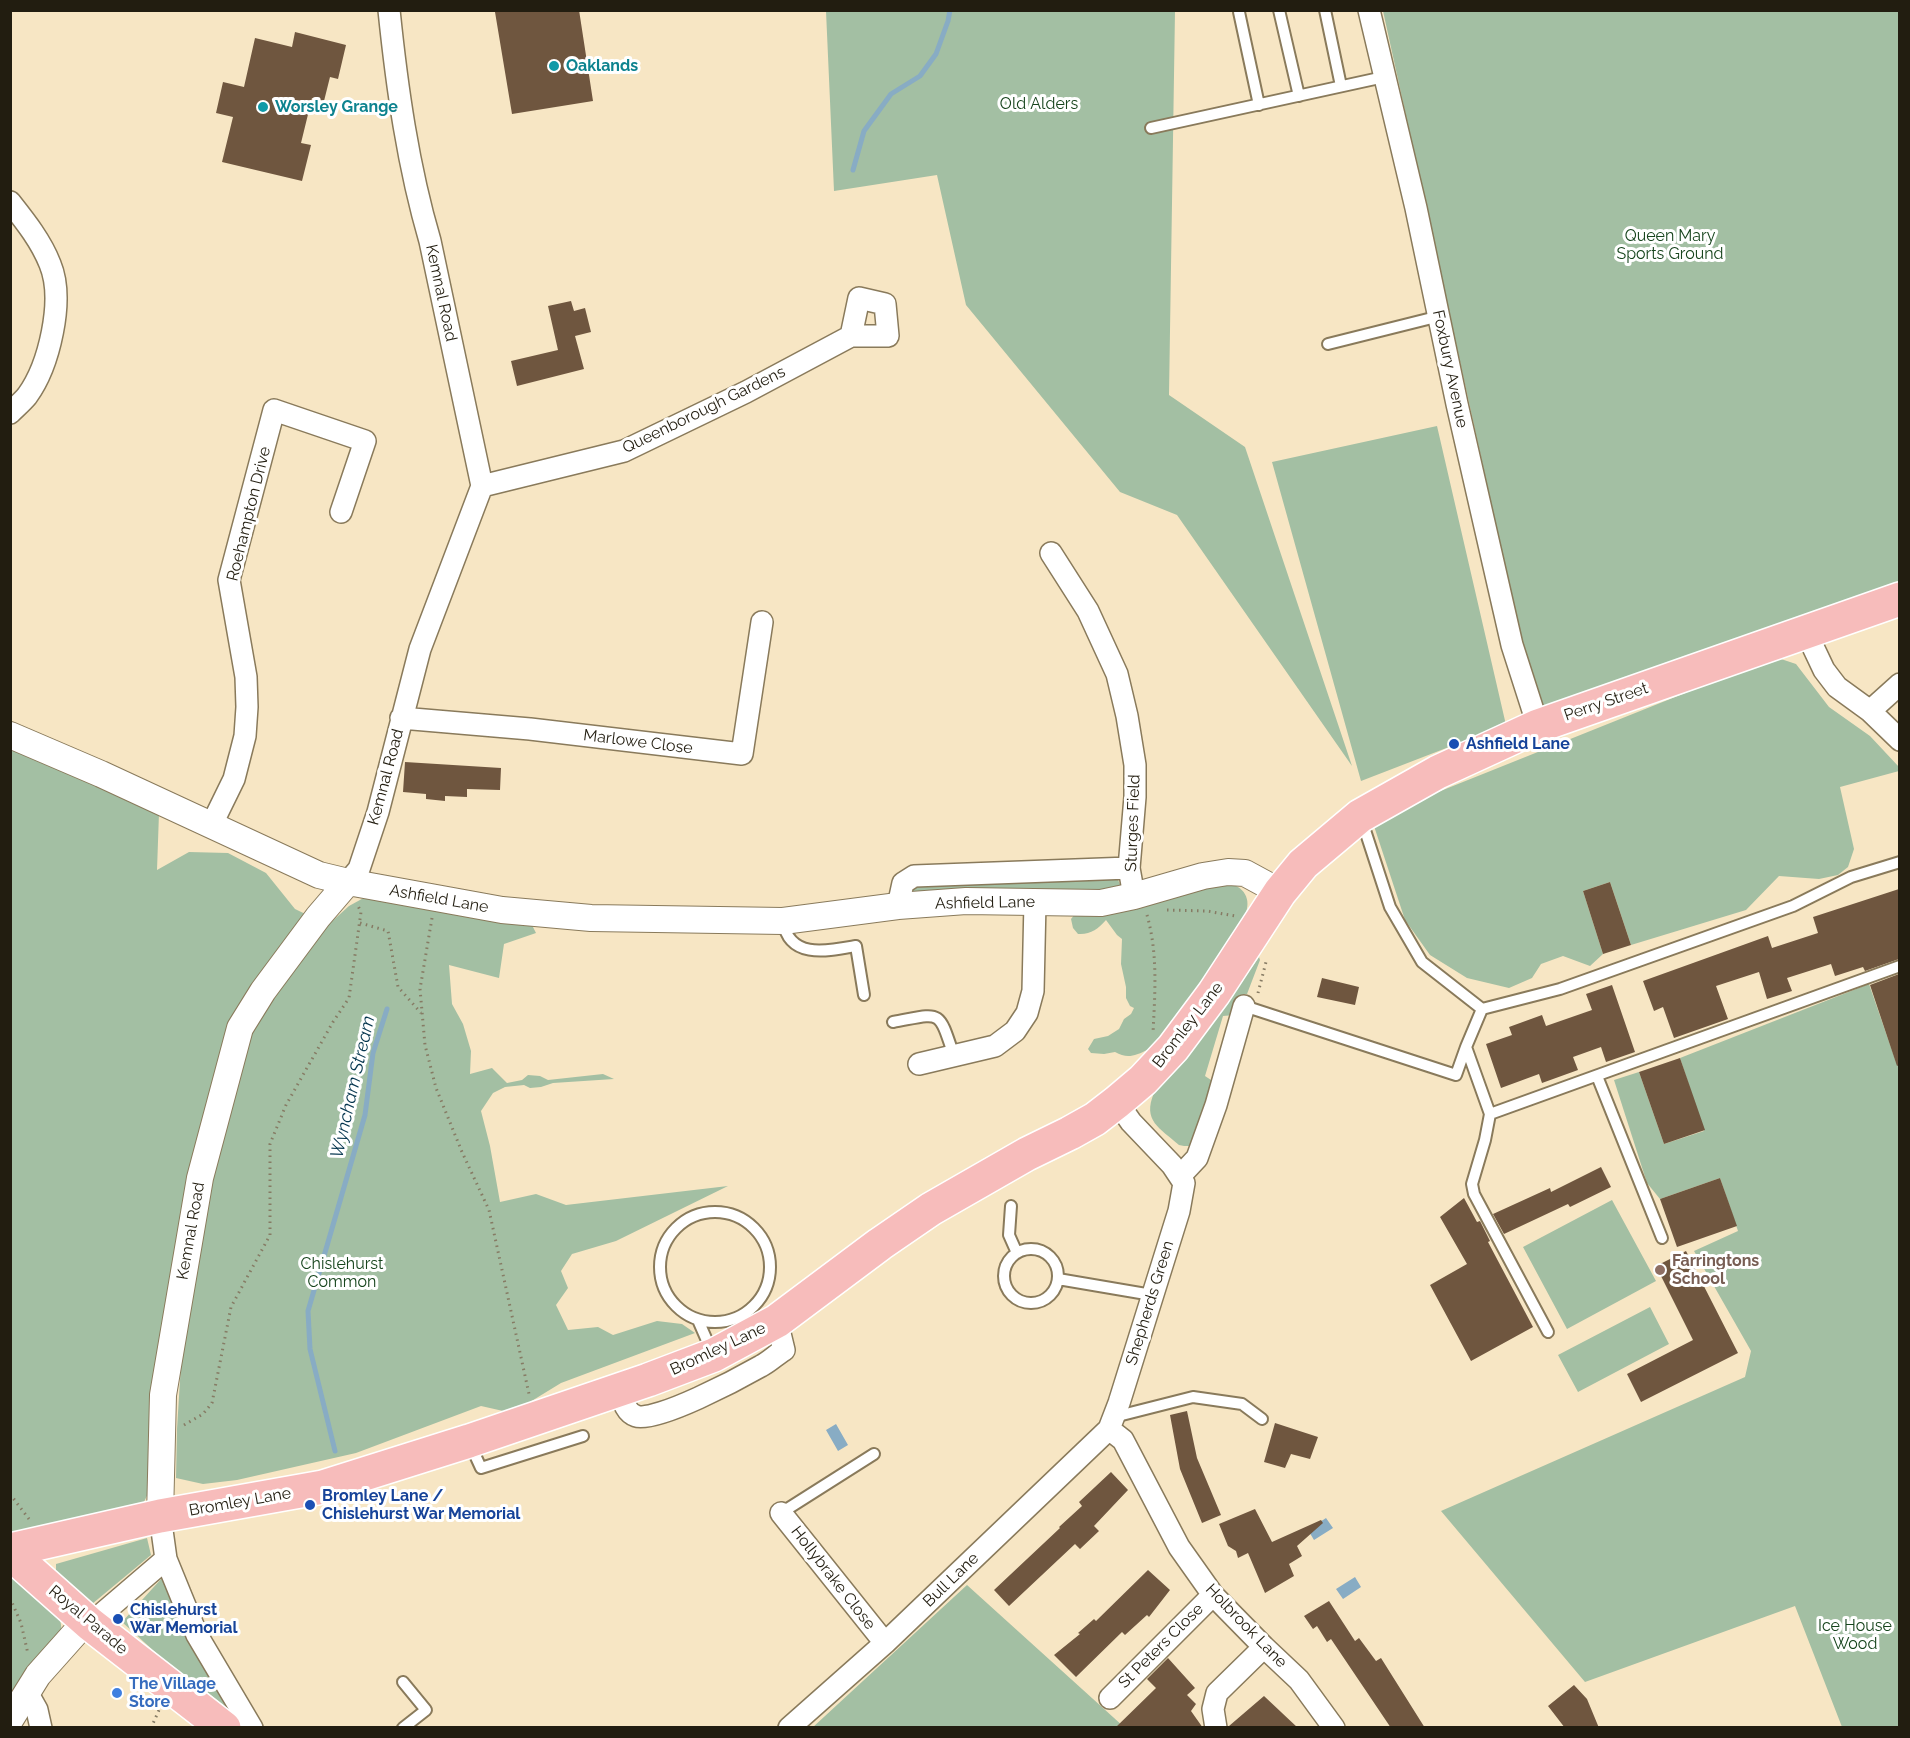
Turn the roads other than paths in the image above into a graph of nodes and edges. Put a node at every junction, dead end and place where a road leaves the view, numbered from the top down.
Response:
1 (389, 10) edge
2 (1279, 10) edge
3 (1325, 10) edge
4 (1368, 10) edge
5 (1239, 12) dead end
6 (1384, 77) junction
7 (1341, 86) junction
8 (1299, 96) junction
9 (1259, 105) junction
10 (1151, 128) dead end
11 (10, 202) edge
12 (1440, 316) junction
13 (851, 336) dead end
14 (1328, 344) dead end
15 (10, 413) edge
16 (482, 486) junction
17 (341, 512) dead end
18 (1051, 553) dead end
19 (1899, 599) edge
20 (762, 622) dead end
21 (1806, 632) junction
22 (1899, 684) edge
23 (1870, 711) junction
24 (401, 718) junction
25 (1538, 726) junction
26 (10, 735) edge
27 (1899, 740) edge
28 (1360, 816) junction
29 (211, 826) junction
30 (1899, 862) edge
31 (1129, 868) junction
32 (348, 882) junction
33 (1280, 892) junction
34 (1035, 902) junction
35 (1139, 902) junction
36 (898, 906) junction
37 (783, 921) junction
38 (1899, 966) edge
39 (864, 995) dead end
40 (1244, 1006) joint
41 (1482, 1010) junction
42 (894, 1022) dead end
43 (1466, 1047) junction
44 (954, 1056) junction
45 (919, 1064) dead end
46 (1597, 1076) junction
47 (1117, 1102) junction
48 (1490, 1114) junction
49 (1181, 1175) junction
50 (1011, 1206) dead end
51 (1662, 1238) dead end
52 (1017, 1253) junction
53 (1058, 1279) junction
54 (1152, 1294) junction
55 (698, 1320) junction
56 (777, 1321) junction
57 (1548, 1332) dead end
58 (714, 1355) junction
59 (620, 1390) junction
60 (1262, 1419) dead end
61 (1111, 1423) junction
62 (583, 1436) dead end
63 (468, 1441) junction
64 (874, 1454) dead end
65 (781, 1513) joint
66 (160, 1516) junction
67 (10, 1552) edge
68 (166, 1559) junction
69 (1213, 1595) junction
70 (88, 1622) junction
71 (885, 1643) junction
72 (1264, 1647) junction
73 (403, 1682) dead end
74 (28, 1694) junction
75 (1110, 1698) dead end
76 (1316, 1703) junction
77 (10, 1720) edge
78 (41, 1728) edge
79 (224, 1728) edge
80 (252, 1728) edge
81 (403, 1728) edge
82 (789, 1728) edge
83 (1216, 1728) edge
84 (1318, 1728) edge
85 (1334, 1728) edge

1 - 16 street, Kemnal Road
2 - 8 lane
3 - 7 lane
4 - 6 street, Foxbury Avenue
5 - 9 lane
6 - 7 lane
6 - 12 street, Foxbury Avenue
7 - 8 lane
8 - 9 lane
9 - 10 lane
11 - 15 street
12 - 14 lane
12 - 25 street, Foxbury Avenue
13 - 16 street, Queenborough Gardens
16 - 24 street, Kemnal Road
17 - 29 street, Roehampton Drive
18 - 31 street, Sturges Field
19 - 21 main road, Perry Street
20 - 24 street, Marlowe Close
21 - 23 street
21 - 25 main road, Perry Street
22 - 23 street
23 - 27 street
24 - 32 street, Kemnal Road
25 - 28 main road, Perry Street
26 - 29 street, Ashfield Lane
28 - 33 main road, Perry Street
28 - 41 lane
29 - 32 street, Ashfield Lane
30 - 41 lane
31 - 35 street, Sturges Field
31 - 36 street, Ashfield Lane
32 - 37 street, Ashfield Lane
32 - 66 street, Kemnal Road
33 - 35 street, Ashfield Lane
33 - 47 main road, Bromley Lane
34 - 35 street, Ashfield Lane
34 - 36 street, Ashfield Lane
34 - 44 street
36 - 37 street, Ashfield Lane
37 - 39 lane
38 - 46 lane
40 - 43 lane
40 - 49 street
41 - 43 lane
42 - 44 lane
43 - 48 lane
44 - 45 street
46 - 48 lane
46 - 51 lane
47 - 49 street
47 - 56 main road, Bromley Lane
48 - 57 lane
49 - 54 street, Shepherds Green
50 - 52 lane
52 - 53 lane
52 - 53 lane
53 - 54 lane
54 - 61 street, Shepherds Green
55 - 55 lane
55 - 58 lane
56 - 58 main road, Bromley Lane
56 - 59 street
58 - 59 main road, Bromley Lane
59 - 63 main road, Bromley Lane
60 - 61 lane
61 - 69 street, Holbrook Lane
61 - 71 street, Bull Lane
62 - 63 lane
63 - 66 main road, Bromley Lane
64 - 65 lane
65 - 71 street, Hollybrake Close
66 - 67 main road, Bromley Lane
66 - 68 street
67 - 70 main road, Royal Parade
68 - 70 street
68 - 80 street
69 - 72 street, Holbrook Lane
69 - 75 street, St Peters Close
70 - 74 street
70 - 79 main road, Royal Parade
71 - 82 street, Bull Lane
72 - 76 street, Holbrook Lane
72 - 83 street
73 - 81 lane
74 - 77 street
74 - 78 street
76 - 84 street
76 - 85 street, Holbrook Lane

